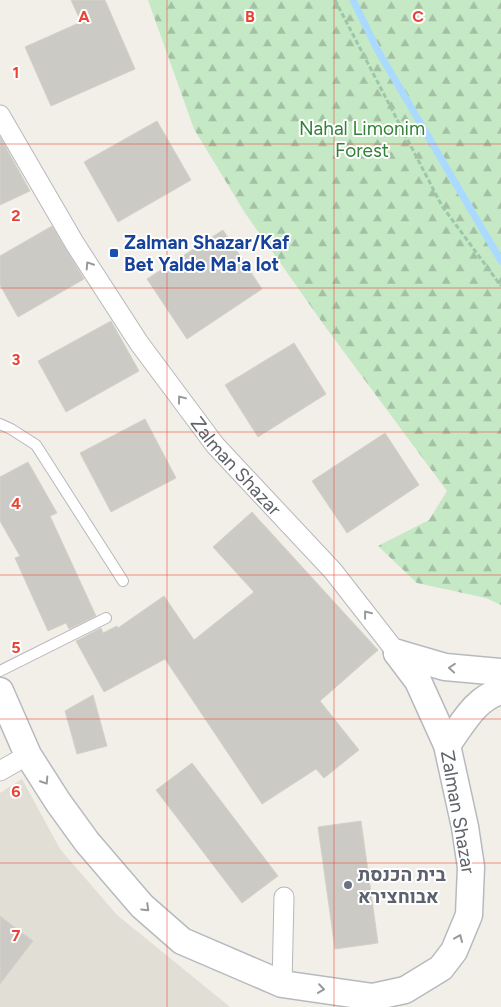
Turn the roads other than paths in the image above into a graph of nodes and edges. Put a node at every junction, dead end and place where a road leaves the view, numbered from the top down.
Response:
1 (0, 115) edge
2 (0, 424) edge
3 (123, 581) dead end
4 (106, 618) dead end
5 (397, 653) junction
6 (0, 671) edge
7 (501, 672) edge
8 (0, 691) edge
9 (501, 691) edge
10 (447, 745) junction
11 (28, 755) junction
12 (0, 771) edge
13 (284, 897) dead end
14 (282, 984) junction

5 -> 1 street, Zalman Shazar
2 - 3 lane
4 - 6 lane
7 -> 5 street
5 - 10 street, Zalman Shazar
8 - 11 street, Zalman Shazar
9 - 10 street
14 -> 10 street, Zalman Shazar
11 - 12 street
11 -> 14 street, Zalman Shazar
13 - 14 street

